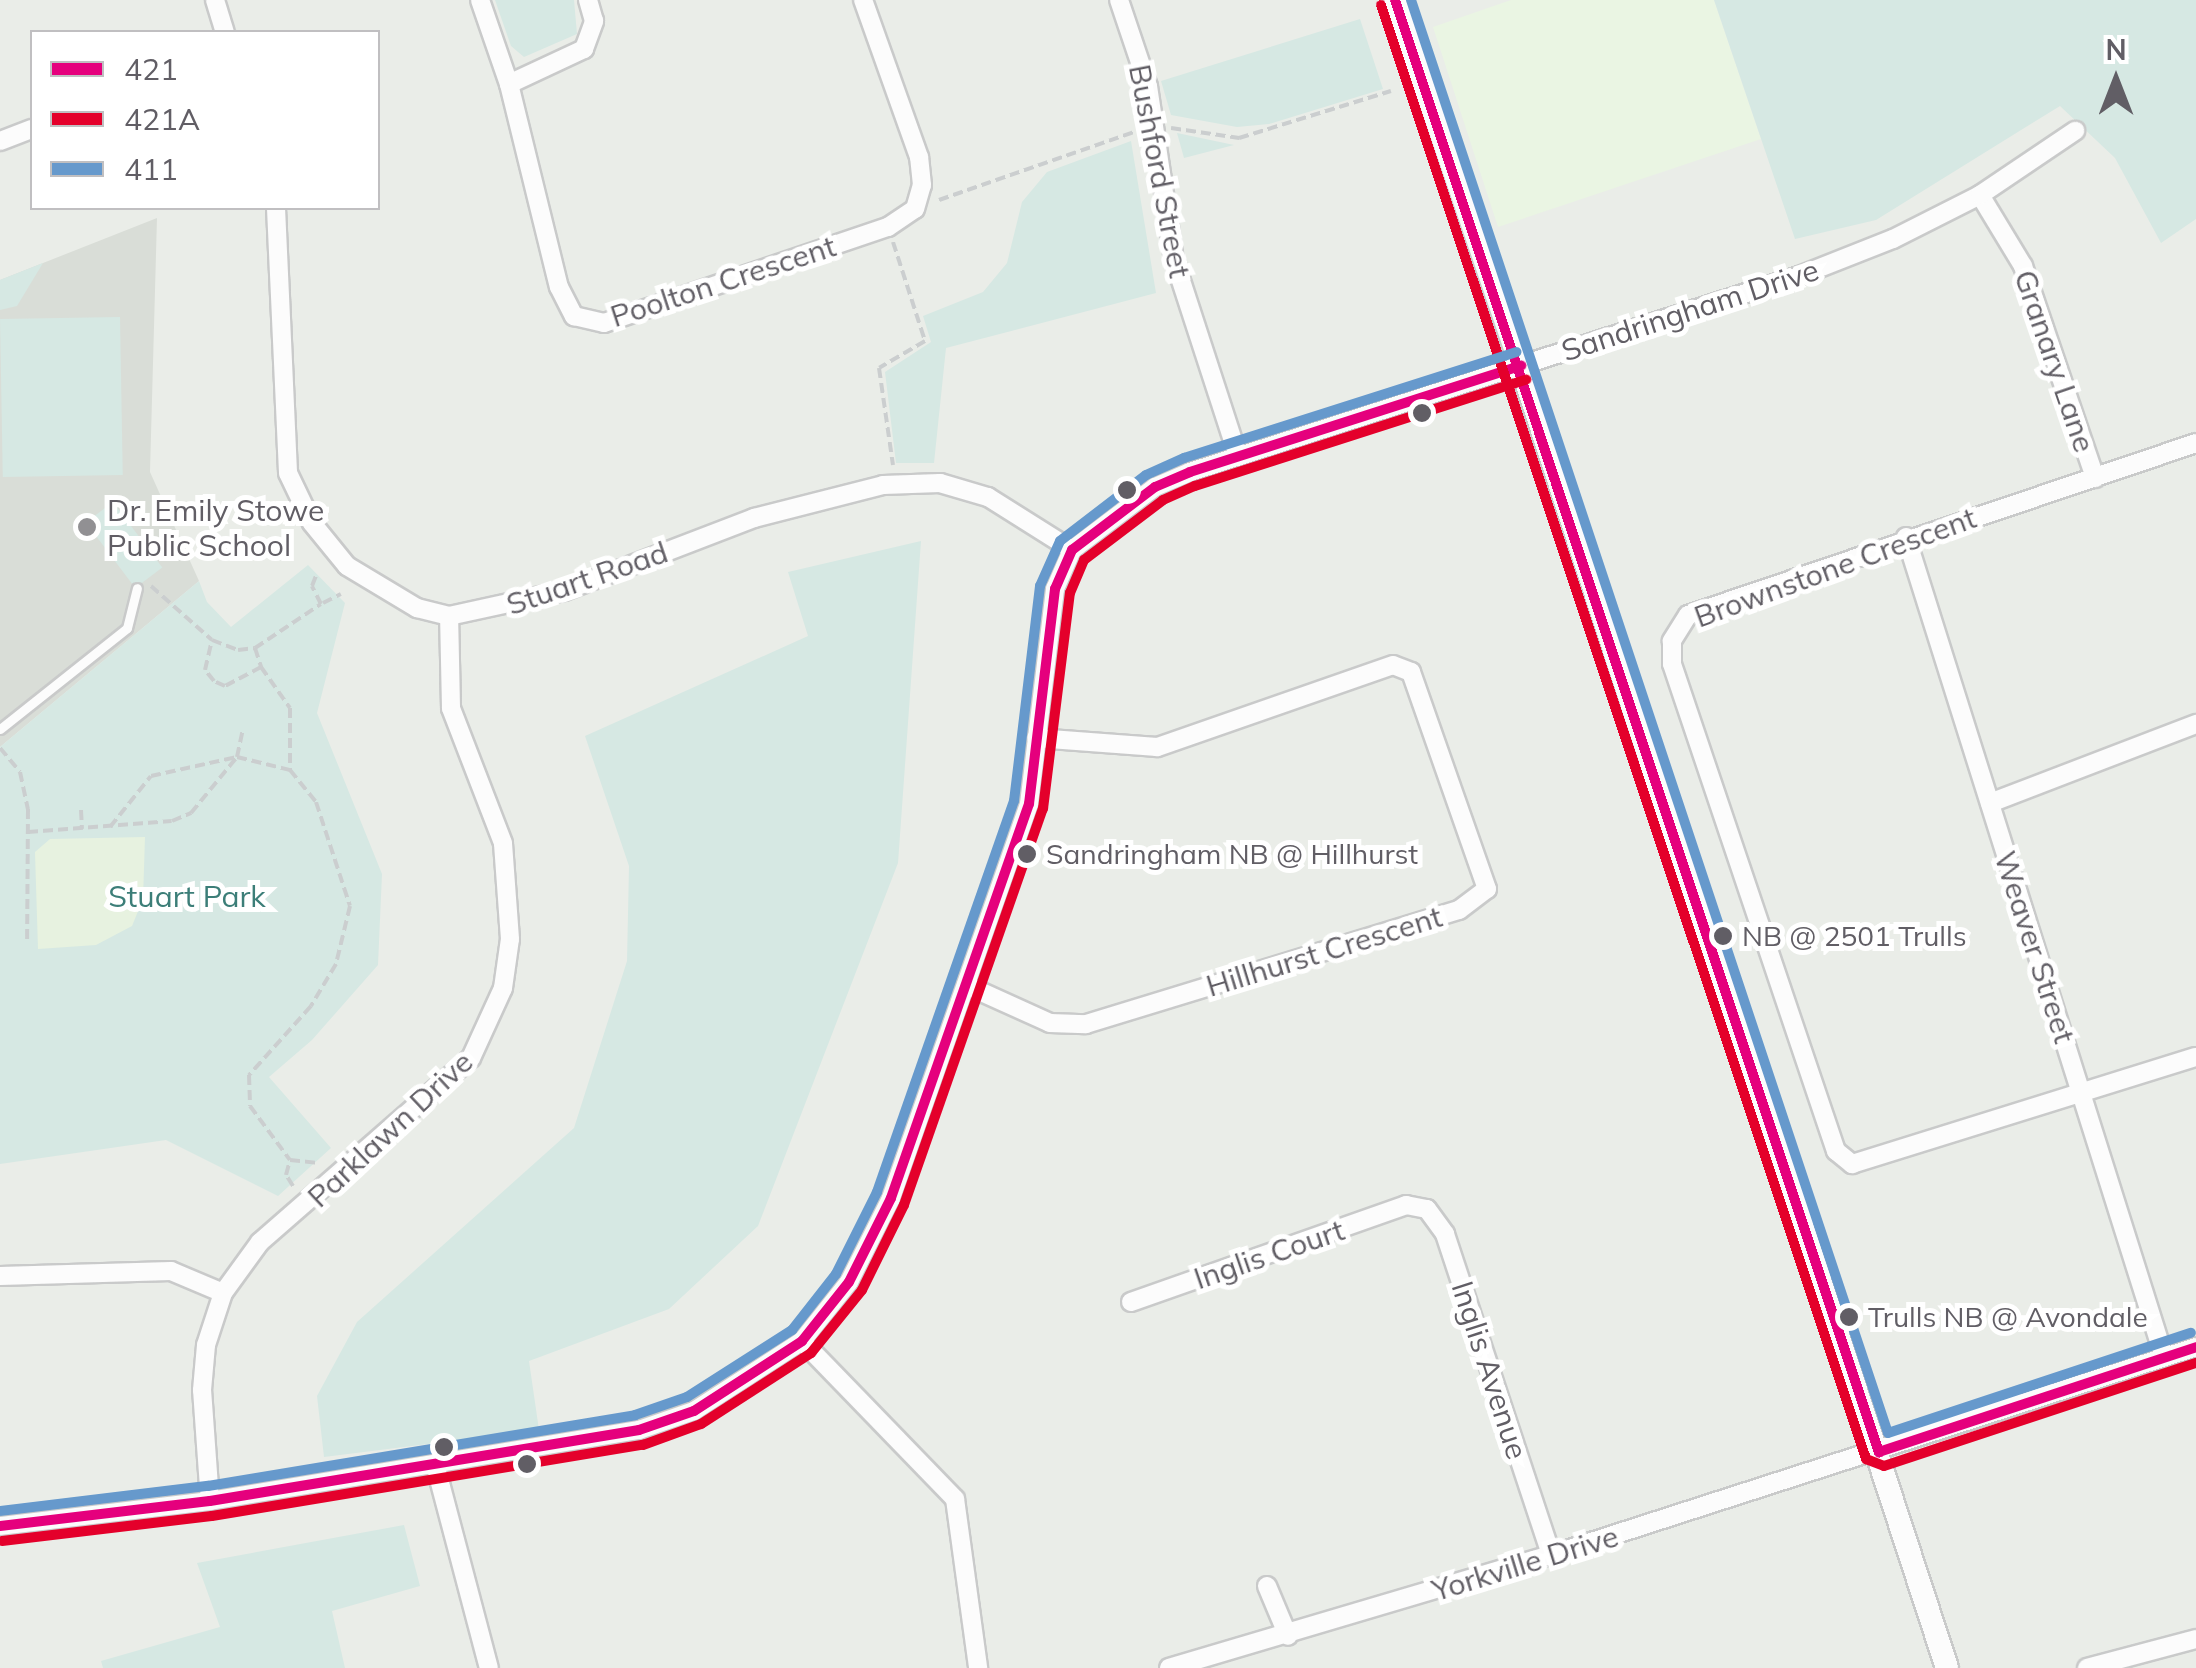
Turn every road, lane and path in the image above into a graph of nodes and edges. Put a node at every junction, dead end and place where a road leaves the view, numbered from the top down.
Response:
1 (215, 0) edge
2 (480, 0) edge
3 (588, 0) edge
4 (864, 0) edge
5 (1119, 0) edge
6 (1395, 0) edge
7 (224, 30) edge
8 (509, 84) junction
9 (30, 131) edge
10 (2075, 131) dead end
11 (0, 141) edge
12 (1980, 195) junction
13 (276, 210) edge
14 (888, 227) junction
15 (1522, 366) junction
16 (2196, 443) edge
17 (1238, 456) junction
18 (2096, 478) junction
19 (896, 484) junction
20 (1906, 536) junction
21 (1072, 550) junction
22 (318, 573) dead end
23 (137, 588) joint
24 (341, 594) dead end
25 (321, 604) junction
26 (449, 616) junction
27 (212, 640) junction
28 (255, 648) junction
29 (261, 667) junction
30 (2196, 724) edge
31 (0, 728) edge
32 (244, 728) dead end
33 (1036, 738) junction
34 (0, 748) edge
35 (237, 757) junction
36 (290, 770) junction
37 (1990, 803) junction
38 (81, 810) dead end
39 (110, 827) junction
40 (82, 828) junction
41 (28, 832) junction
42 (27, 941) dead end
43 (966, 984) junction
44 (2196, 1057) edge
45 (2082, 1093) junction
46 (290, 1160) junction
47 (341, 1176) junction
48 (1406, 1206) joint
49 (304, 1210) junction
50 (0, 1276) edge
51 (223, 1293) junction
52 (1131, 1302) dead end
53 (802, 1341) junction
54 (2196, 1346) edge
55 (2164, 1357) junction
56 (1879, 1452) junction
57 (435, 1464) junction
58 (210, 1502) junction
59 (0, 1526) edge
60 (1551, 1555) junction
61 (1267, 1586) dead end
62 (1288, 1636) junction
63 (2196, 1640) edge
64 (490, 1668) edge
65 (978, 1668) edge
66 (1169, 1668) edge
67 (1947, 1668) edge
68 (2087, 1668) edge

1 - 7 street
2 - 8 street, Poolton Crescent
3 - 8 street
4 - 14 street, Poolton Crescent
5 - 17 street, Bushford Street
6 - 15 street
8 - 14 street, Poolton Crescent
9 - 11 street
10 - 12 street, Sandringham Drive
12 - 15 street, Sandringham Drive
12 - 18 street, Granary Lane
13 - 26 street
14 - 19 path
15 - 17 street, Sandringham Drive
15 - 56 street
16 - 18 street, Brownstone Crescent
17 - 21 street, Sandringham Drive
18 - 20 street, Brownstone Crescent
19 - 21 street, Stuart Road
19 - 26 street, Stuart Road
20 - 37 street, Weaver Street
20 - 45 street, Brownstone Crescent
21 - 33 street
22 - 25 path
23 - 27 path
23 - 31 lane
24 - 25 path
25 - 28 path
26 - 47 street, Parklawn Drive
27 - 28 path
27 - 29 path
28 - 29 path
29 - 36 path
30 - 37 street
32 - 35 path
33 - 43 street
33 - 43 street, Hillhurst Crescent
34 - 41 path
35 - 36 path
35 - 39 path
35 - 39 path
36 - 46 path
37 - 45 street, Weaver Street
38 - 40 path
39 - 40 path
40 - 41 path
41 - 42 path
43 - 53 street
44 - 45 street
45 - 55 street, Weaver Street
46 - 47 path
46 - 49 path
47 - 49 street, Parklawn Drive
48 - 52 street, Inglis Court
48 - 60 street, Inglis Avenue
49 - 51 street, Parklawn Drive
50 - 51 street
51 - 58 street, Parklawn Drive
53 - 57 street
53 - 65 street
54 - 55 street, Yorkville Drive
55 - 56 street, Yorkville Drive
56 - 60 street, Yorkville Drive
56 - 67 street
57 - 58 street
57 - 64 street
58 - 59 street
60 - 62 street, Yorkville Drive
61 - 62 street
62 - 66 street, Yorkville Drive
63 - 68 street

